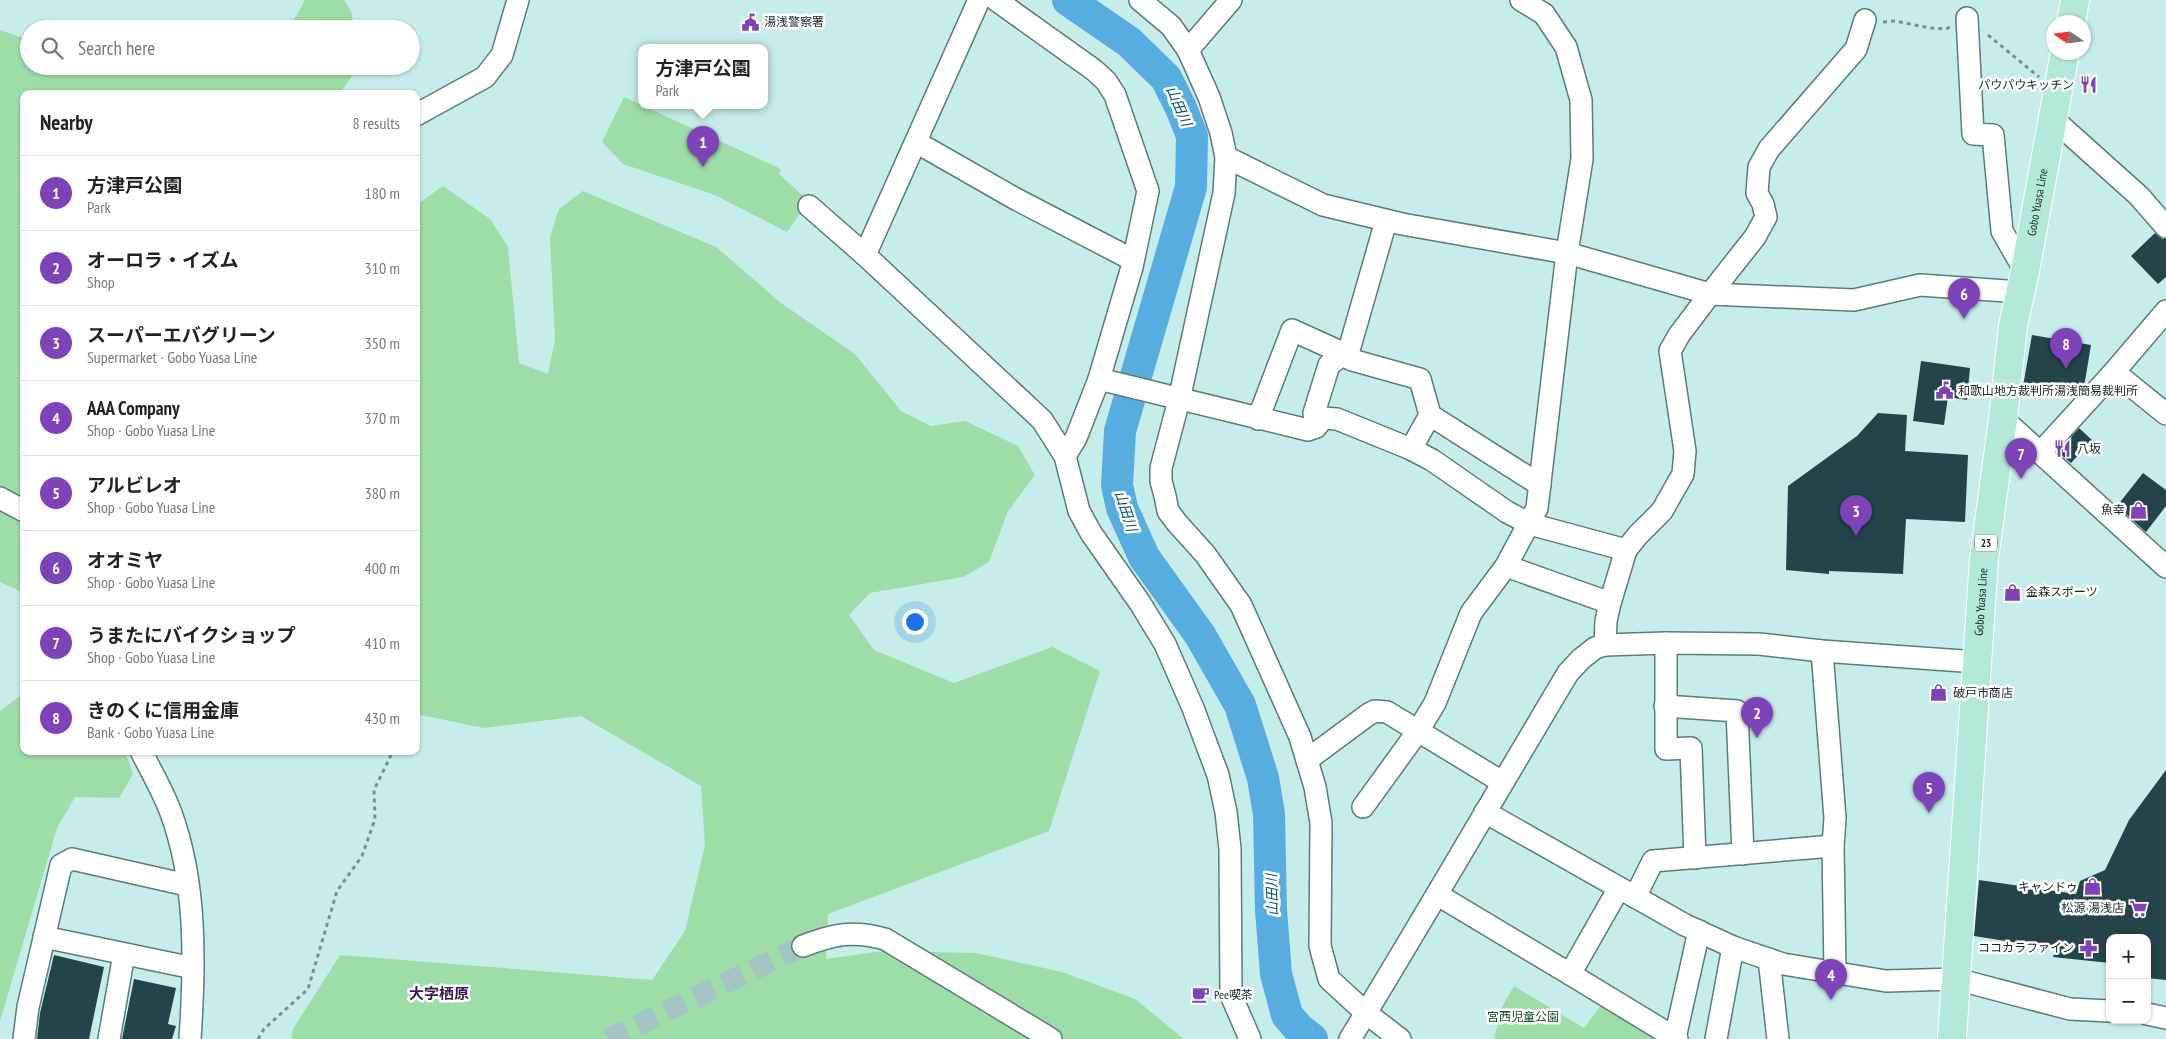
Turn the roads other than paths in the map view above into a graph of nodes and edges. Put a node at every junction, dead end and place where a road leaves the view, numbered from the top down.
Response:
1 (518, 0) edge
2 (980, 0) edge
3 (996, 0) edge
4 (1140, 0) edge
5 (1231, 0) edge
6 (1521, 0) edge
7 (2075, 0) edge
8 (2072, 15) edge
9 (1967, 18) dead end
10 (1865, 20) dead end
11 (1188, 50) junction
12 (2063, 60) edge
13 (440, 102) junction
14 (420, 113) edge
15 (2052, 118) junction
16 (420, 124) edge
17 (916, 142) junction
18 (1226, 157) junction
19 (809, 206) dead end
20 (1386, 220) junction
21 (2166, 228) edge
22 (1567, 253) junction
23 (865, 255) junction
24 (1133, 260) junction
25 (2023, 281) junction
26 (1710, 294) junction
27 (2166, 310) edge
28 (1343, 355) junction
29 (2114, 372) junction
30 (1104, 381) junction
31 (1174, 399) junction
32 (2166, 414) edge
33 (1430, 415) junction
34 (1258, 419) junction
35 (2003, 419) junction
36 (1316, 427) junction
37 (1411, 450) junction
38 (2040, 453) junction
39 (1065, 456) junction
40 (1540, 485) junction
41 (0, 498) edge
42 (20, 509) edge
43 (1530, 524) junction
44 (1626, 550) junction
45 (1506, 566) junction
46 (2166, 567) edge
47 (1610, 603) junction
48 (1666, 643) junction
49 (1606, 645) junction
50 (1822, 651) junction
51 (1978, 662) junction
52 (1665, 706) junction
53 (1418, 731) junction
54 (143, 755) edge
55 (153, 755) edge
56 (1307, 760) junction
57 (156, 779) junction
58 (1502, 782) junction
59 (1363, 808) dead end
60 (1485, 812) junction
61 (1833, 846) junction
62 (1743, 854) junction
63 (1695, 858) junction
64 (187, 885) junction
65 (1627, 892) junction
66 (1438, 895) junction
67 (1699, 931) junction
68 (44, 937) junction
69 (803, 946) tunnel mouth
70 (1733, 948) junction
71 (124, 954) junction
72 (1769, 959) junction
73 (193, 968) junction
74 (1835, 971) junction
75 (1570, 974) junction
76 (1956, 979) junction
77 (2106, 1011) edge
78 (2151, 1015) edge
79 (2166, 1018) edge
80 (1358, 1025) edge
81 (1676, 1038) edge
82 (24, 1039) edge
83 (109, 1039) edge
84 (190, 1039) edge
85 (1051, 1039) edge
86 (1250, 1039) edge
87 (1400, 1039) edge
88 (1716, 1039) edge
89 (1778, 1039) edge
90 (1952, 1039) edge

1 - 13 street
2 - 17 street
3 - 24 street
4 - 11 street
5 - 11 street
6 - 22 street
7 - 8 main road
9 - 25 street
10 - 26 street
11 - 18 street
12 - 15 main road, Gobo Yuasa Line / 23
13 - 14 street
13 - 16 street
15 - 21 street
15 - 25 main road, Gobo Yuasa Line / 23
17 - 23 street
17 - 24 street
18 - 20 street
18 - 31 street
19 - 23 street
20 - 22 street
20 - 28 street
22 - 26 street
22 - 40 street
23 - 39 street
24 - 30 street
25 - 26 street
25 - 35 main road, Gobo Yuasa Line / 23
26 - 44 street
27 - 29 street
28 - 33 street
28 - 34 street
28 - 36 street
29 - 32 street
29 - 38 street
30 - 31 street
30 - 39 street
31 - 34 street
31 - 56 street
33 - 37 street
33 - 40 street
34 - 36 street
35 - 38 street
35 - 51 main road, Gobo Yuasa Line / 23
36 - 37 street
37 - 43 street
38 - 46 street
39 - 86 street
40 - 43 street
41 - 42 street
43 - 44 street
43 - 45 street
44 - 47 street
45 - 47 street
45 - 53 street
47 - 49 street
48 - 49 street
48 - 50 street
48 - 52 street
49 - 58 street
50 - 51 street
50 - 61 street
51 - 76 main road, Gobo Yuasa Line / 23
52 - 62 street
52 - 63 street
53 - 56 street
53 - 58 street
53 - 59 street
54 - 57 street
55 - 57 street
56 - 80 street
57 - 64 street
58 - 60 street
60 - 65 street
60 - 66 street
61 - 62 street
61 - 74 street
62 - 63 street
63 - 65 street
64 - 68 street
64 - 73 street
65 - 67 street
65 - 75 street
66 - 75 street
66 - 80 street
67 - 70 street
67 - 81 street
68 - 71 street
68 - 82 street
69 - 85 street
70 - 72 street
70 - 88 street
71 - 73 street
71 - 83 street
72 - 74 street
72 - 89 street
73 - 84 street
74 - 76 street
75 - 81 street
76 - 77 street
76 - 90 main road, Gobo Yuasa Line / 23
78 - 79 street
80 - 87 street

